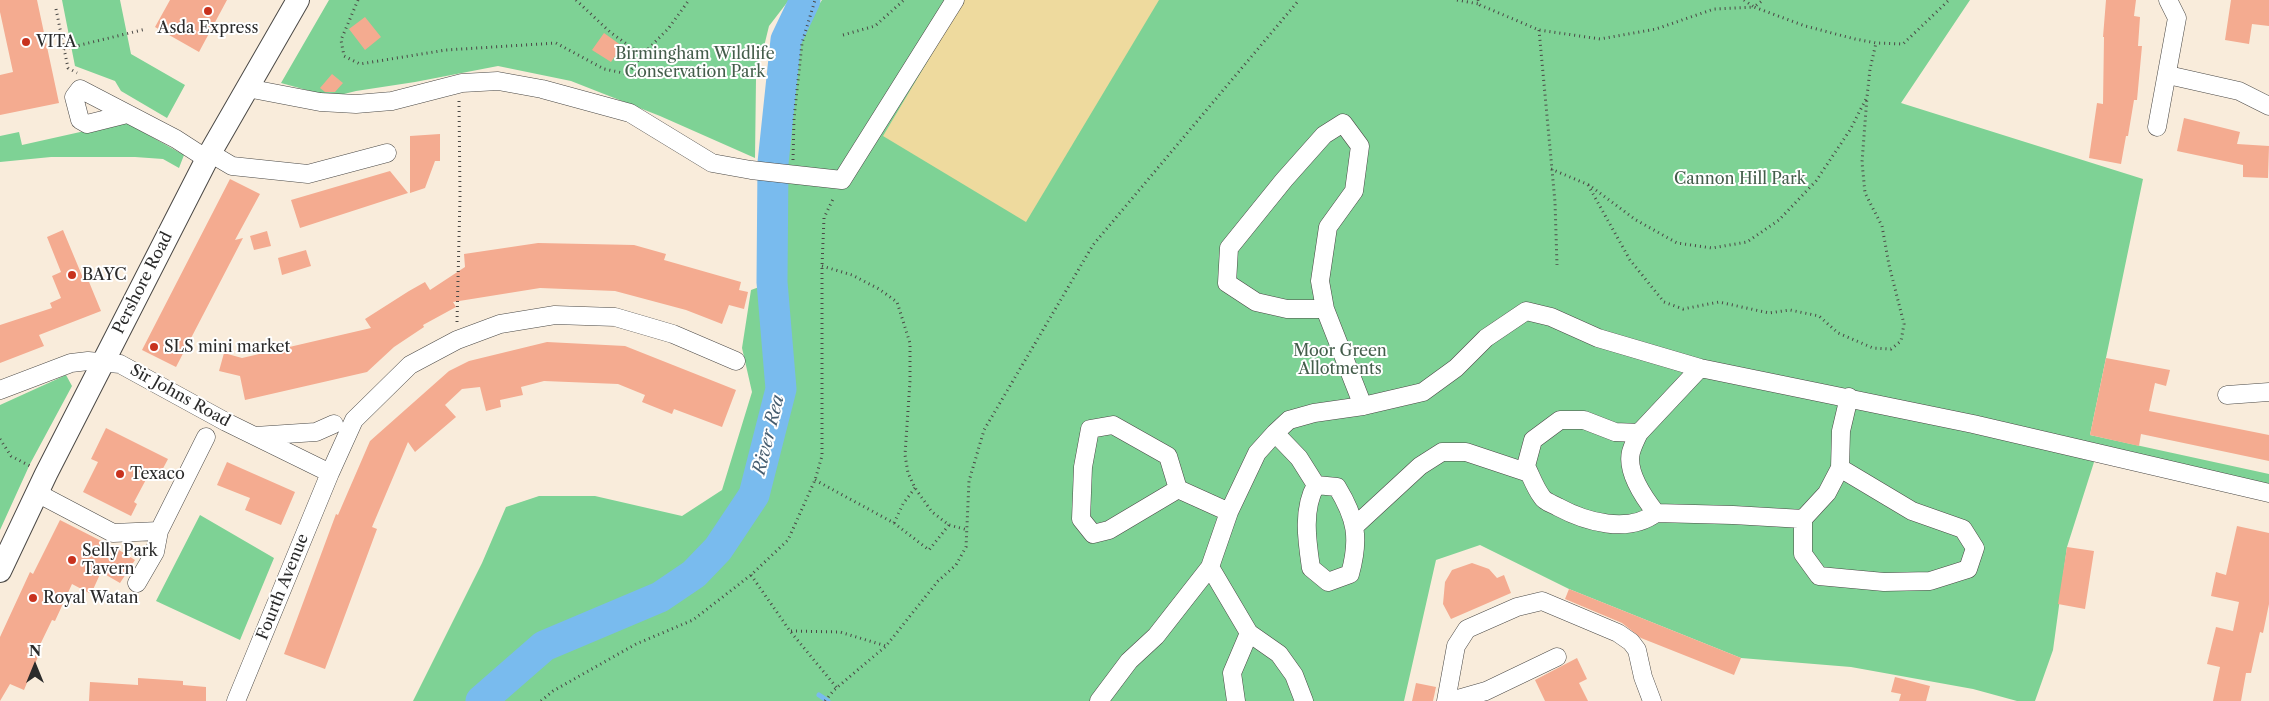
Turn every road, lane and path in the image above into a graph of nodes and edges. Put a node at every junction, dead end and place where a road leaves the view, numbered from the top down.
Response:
1 (298, 0) edge
2 (358, 0) edge
3 (576, 0) edge
4 (689, 0) edge
5 (815, 0) edge
6 (904, 0) edge
7 (955, 0) edge
8 (1300, 0) edge
9 (1457, 0) edge
10 (1478, 0) edge
11 (1744, 0) edge
12 (1763, 0) edge
13 (1949, 0) edge
14 (2168, 0) edge
15 (1480, 5) junction
16 (1754, 7) junction
17 (146, 29) dead end
18 (1539, 30) junction
19 (843, 35) dead end
20 (1876, 43) junction
21 (64, 49) dead end
22 (642, 55) junction
23 (2168, 75) junction
24 (247, 88) junction
25 (1867, 97) junction
26 (2269, 106) edge
27 (460, 111) dead end
28 (127, 114) dead end
29 (2157, 127) dead end
30 (387, 153) dead end
31 (208, 156) junction
32 (1551, 169) junction
33 (789, 174) junction
34 (842, 180) junction
35 (1588, 185) dead end
36 (1557, 265) dead end
37 (822, 266) junction
38 (1326, 309) junction
39 (457, 340) junction
40 (103, 361) junction
41 (736, 361) dead end
42 (1700, 368) junction
43 (0, 390) edge
44 (2269, 392) edge
45 (2227, 395) dead end
46 (1849, 397) junction
47 (1363, 406) junction
48 (334, 424) dead end
49 (1275, 433) junction
50 (1639, 433) junction
51 (255, 436) junction
52 (206, 437) dead end
53 (0, 439) edge
54 (1840, 468) junction
55 (330, 473) junction
56 (1529, 473) junction
57 (815, 480) junction
58 (41, 484) junction
59 (1316, 485) junction
60 (915, 488) junction
61 (1178, 489) junction
62 (2269, 493) edge
63 (1229, 512) junction
64 (1656, 514) junction
65 (1803, 519) junction
66 (894, 523) junction
67 (949, 526) junction
68 (1355, 526) junction
69 (968, 530) junction
70 (159, 531) junction
71 (1210, 567) junction
72 (0, 571) edge
73 (751, 575) junction
74 (137, 583) dead end
75 (790, 631) junction
76 (1249, 633) junction
77 (886, 646) junction
78 (1556, 657) dead end
79 (835, 689) junction
80 (236, 701) edge
81 (542, 701) edge
82 (825, 701) edge
83 (1099, 701) edge
84 (1236, 701) edge
85 (1304, 701) edge
86 (1446, 701) edge
87 (1451, 701) edge
88 (1652, 701) edge

1 - 24 main road, Pershore Road
2 - 22 path
3 - 22 path
4 - 22 path
5 - 33 path
6 - 19 path
7 - 34 street
8 - 69 path
9 - 15 path
10 - 15 path
11 - 16 path
12 - 16 path
13 - 20 path
14 - 23 street
15 - 18 path
16 - 18 path
16 - 20 path
17 - 21 path
18 - 32 path
20 - 25 path
23 - 26 street
23 - 29 street
24 - 31 main road, Pershore Road
24 - 33 street
25 - 32 path
25 - 35 path
27 - 39 path
28 - 31 street
30 - 31 street
31 - 40 main road, Pershore Road
32 - 36 path
33 - 34 street
34 - 37 path
37 - 57 path
37 - 60 path
38 - 38 street
38 - 47 street
39 - 41 street
39 - 55 street
40 - 43 street, Sir Johns Road
40 - 51 street, Sir Johns Road
40 - 58 main road, Pershore Road
42 - 46 street
42 - 47 street
42 - 50 street
44 - 45 street
46 - 54 street
46 - 62 street
47 - 49 street
48 - 51 street
49 - 59 street
49 - 63 street
50 - 56 street
50 - 64 street
51 - 55 street, Sir Johns Road
52 - 70 street
53 - 58 path
54 - 65 street
54 - 65 street
55 - 80 street, Fourth Avenue
56 - 64 street
56 - 68 street
57 - 66 path
57 - 73 path
58 - 70 street
58 - 72 main road, Pershore Road
59 - 68 street
59 - 68 street
60 - 66 path
60 - 67 path
61 - 61 street
61 - 63 street
63 - 71 street
64 - 65 street
66 - 67 path
67 - 69 path
69 - 77 path
70 - 74 street
71 - 76 street
71 - 83 street
73 - 75 path
73 - 81 path
75 - 77 path
75 - 79 path
76 - 84 street
76 - 85 street
77 - 79 path
78 - 87 street
79 - 82 path
86 - 88 street

